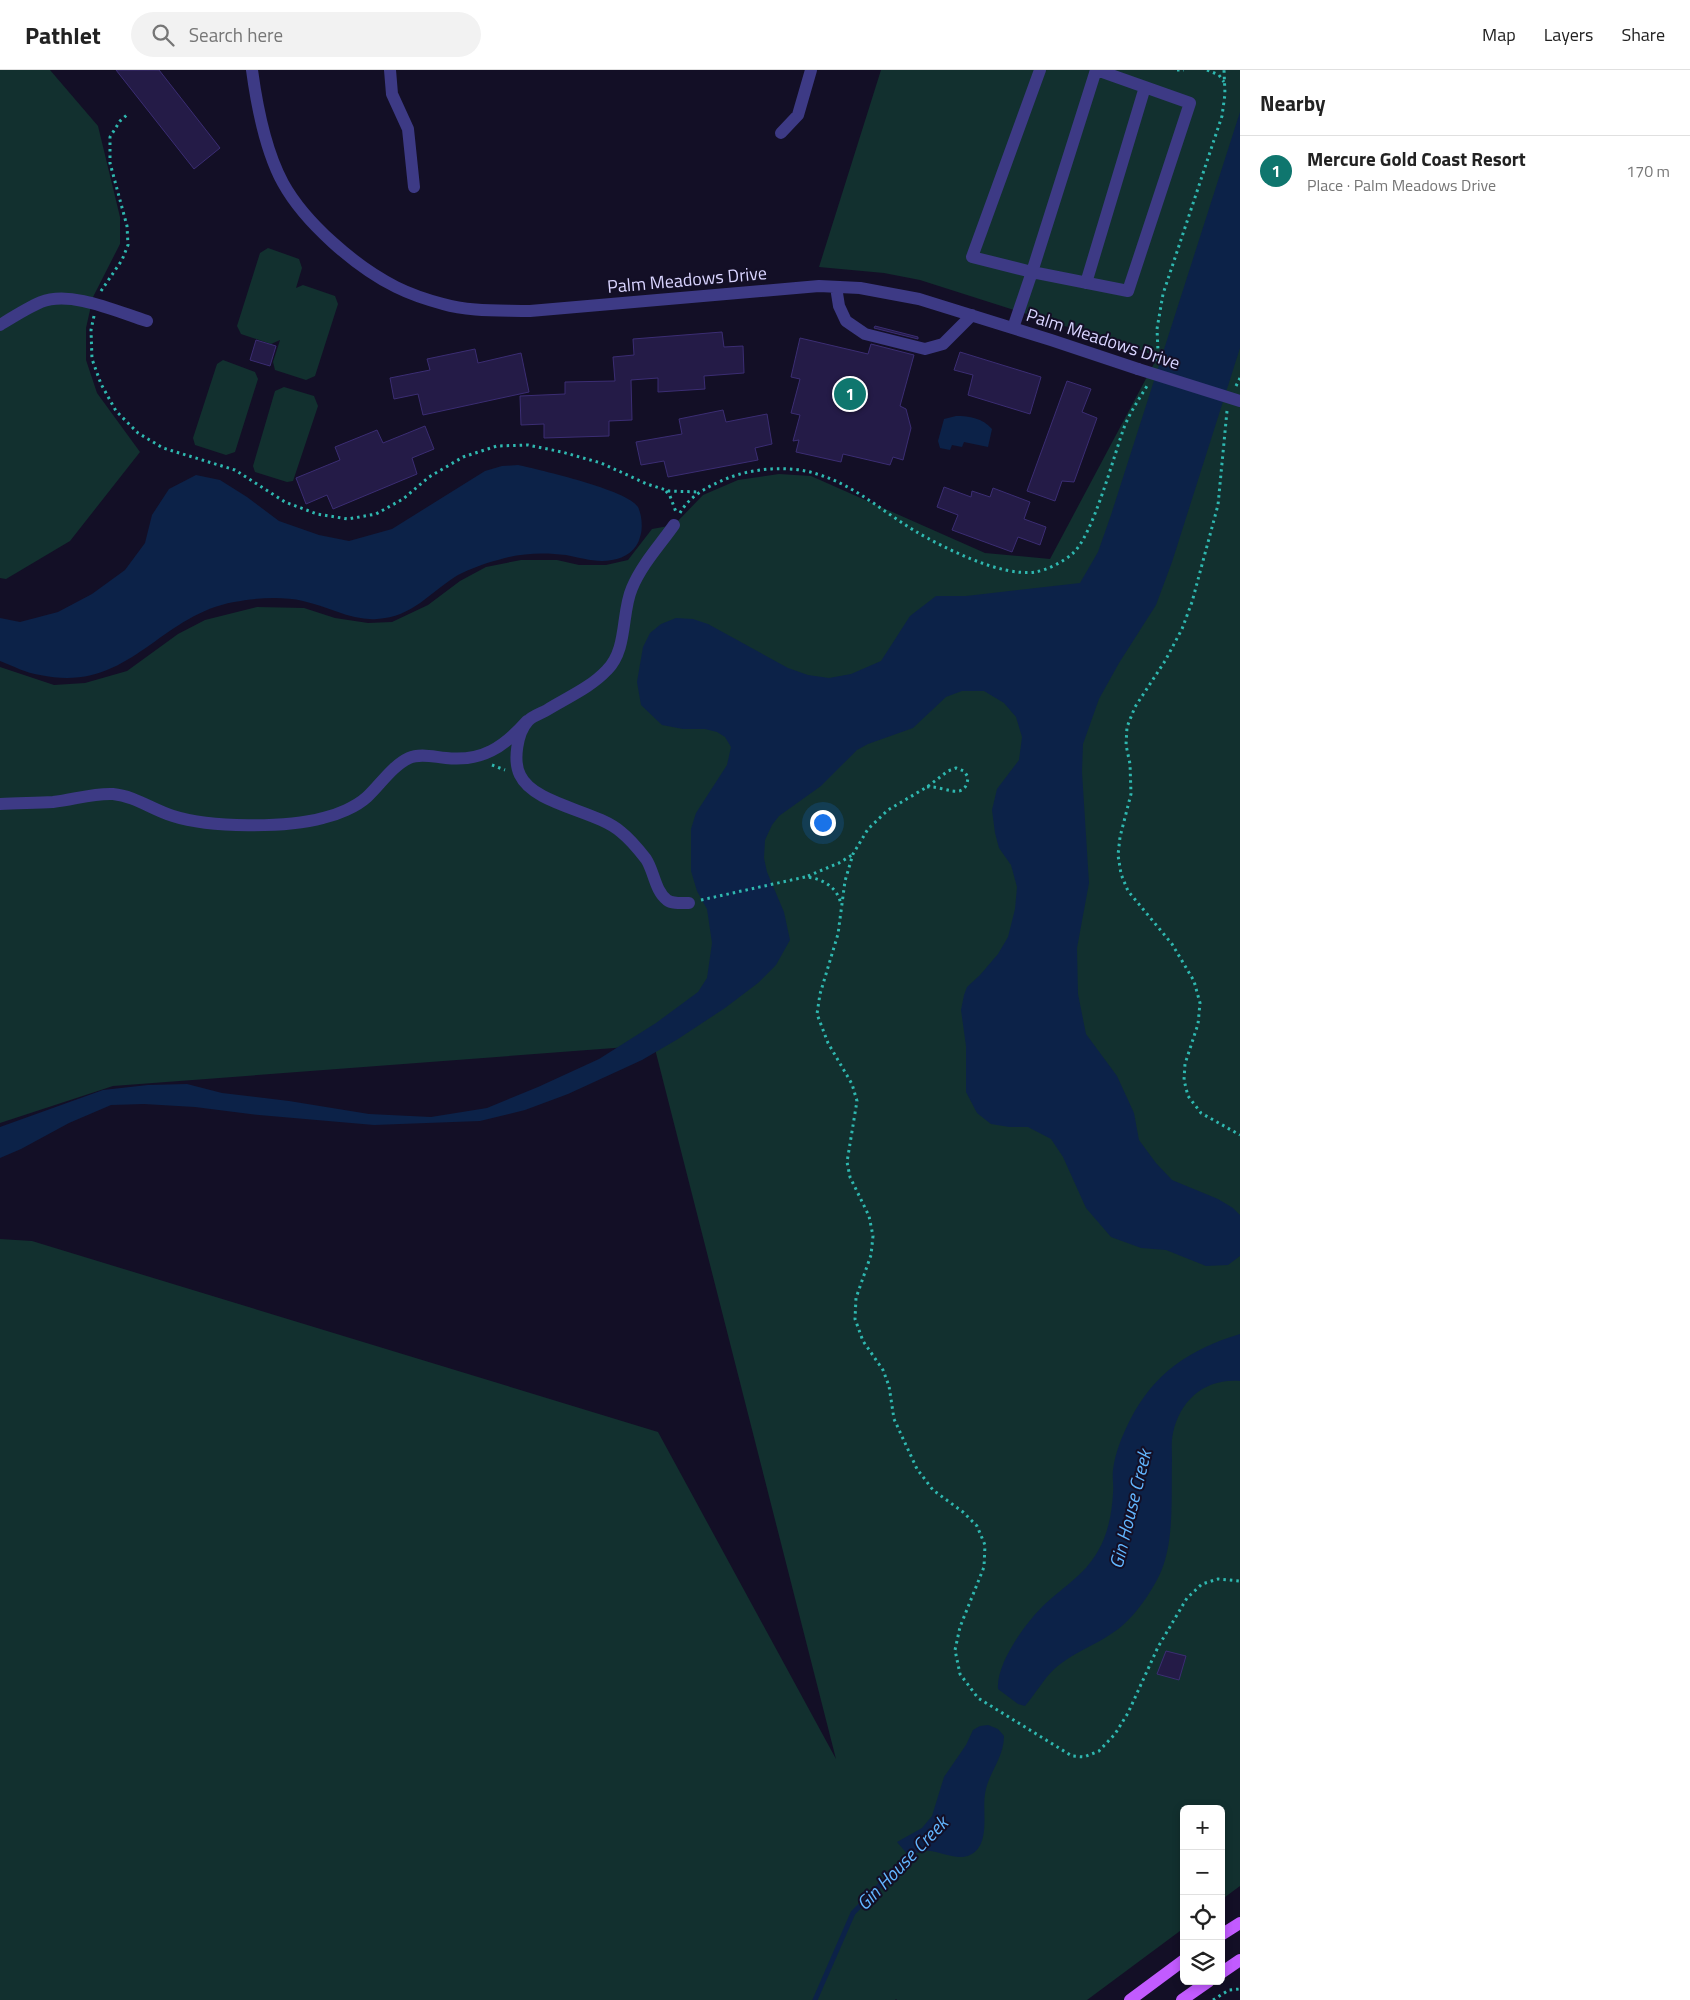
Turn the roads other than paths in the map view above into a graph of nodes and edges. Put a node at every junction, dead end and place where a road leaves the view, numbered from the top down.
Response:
1 (252, 70) edge
2 (390, 70) edge
3 (810, 70) edge
4 (1040, 70) edge
5 (1096, 70) edge
6 (1145, 87) junction
7 (781, 134) dead end
8 (414, 187) dead end
9 (1032, 272) junction
10 (1086, 283) junction
11 (836, 287) junction
12 (972, 315) junction
13 (147, 321) dead end
14 (0, 325) edge
15 (1013, 328) junction
16 (1235, 403) edge
17 (674, 525) road end
18 (528, 721) junction
19 (0, 804) edge
20 (689, 903) road end
21 (1240, 1923) edge
22 (1225, 1932) edge
23 (1240, 1960) edge
24 (1180, 1963) edge
25 (1225, 1970) edge
26 (1203, 1985) edge
27 (1130, 2000) edge
28 (1182, 2000) edge

1 - 11 street, Palm Meadows Drive
2 - 8 street
3 - 7 street
4 - 9 street
5 - 6 street
5 - 9 street
6 - 10 street
6 - 10 street
9 - 10 street
9 - 15 street
11 - 12 street, Palm Meadows Drive
11 - 12 street
12 - 15 street, Palm Meadows Drive
13 - 14 street
15 - 16 street, Palm Meadows Drive, bridge
17 - 18 street
18 - 19 street
18 - 20 street
21 - 22 main road
23 - 25 main road
24 - 27 main road
26 - 28 main road

